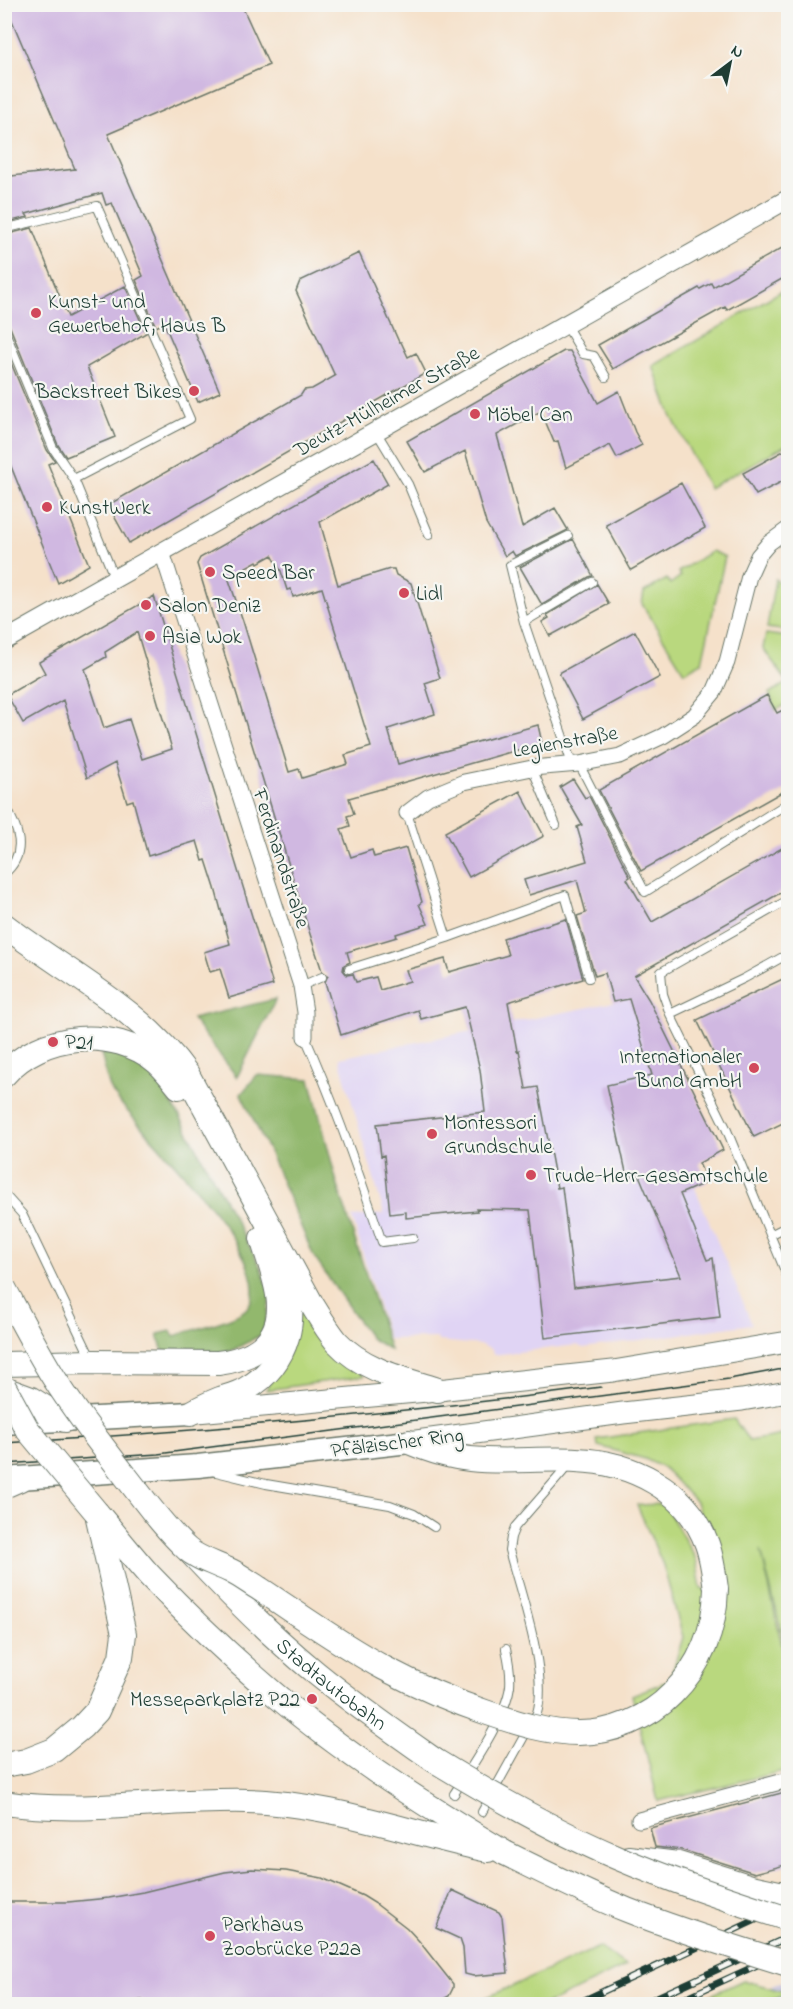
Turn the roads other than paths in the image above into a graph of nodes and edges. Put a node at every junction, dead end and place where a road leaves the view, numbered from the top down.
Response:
1 (789, 200) edge
2 (4, 229) edge
3 (566, 325) junction
4 (4, 329) edge
5 (606, 376) dead end
6 (377, 433) junction
7 (74, 479) junction
8 (789, 529) edge
9 (429, 535) dead end
10 (568, 536) dead end
11 (162, 552) junction
12 (115, 579) junction
13 (592, 582) dead end
14 (524, 622) junction
15 (4, 641) edge
16 (575, 764) junction
17 (532, 768) junction
18 (789, 803) edge
19 (4, 804) edge
20 (407, 813) joint
21 (556, 825) dead end
22 (4, 874) edge
23 (789, 900) edge
24 (4, 925) edge
25 (447, 938) junction
26 (789, 954) edge
27 (349, 969) dead end
28 (322, 977) dead end
29 (589, 978) dead end
30 (301, 986) junction
31 (670, 1014) junction
32 (305, 1037) joint
33 (4, 1075) edge
34 (4, 1194) edge
35 (789, 1226) edge
36 (770, 1235) junction
37 (262, 1238) junction
38 (413, 1238) dead end
39 (789, 1278) edge
40 (4, 1288) edge
41 (789, 1342) edge
42 (93, 1362) junction
43 (4, 1364) edge
44 (4, 1388) edge
45 (438, 1390) junction
46 (789, 1392) edge
47 (4, 1400) edge
48 (191, 1413) junction
49 (65, 1420) junction
50 (16, 1426) edge
51 (409, 1442) junction
52 (576, 1460) junction
53 (198, 1466) junction
54 (10, 1481) edge
55 (97, 1513) junction
56 (434, 1527) dead end
57 (188, 1551) junction
58 (506, 1649) dead end
59 (4, 1765) edge
60 (789, 1780) edge
61 (454, 1794) dead end
62 (4, 1803) edge
63 (482, 1812) dead end
64 (639, 1820) dead end
65 (506, 1853) junction
66 (615, 1857) junction
67 (789, 1895) edge
68 (789, 1919) edge
69 (789, 1964) edge

1 - 3 street, Deutz-Mülheimer Straße
2 - 7 lane
3 - 5 lane
3 - 6 street, Deutz-Mülheimer Straße
4 - 7 lane
6 - 9 lane
6 - 11 street, Deutz-Mülheimer Straße
7 - 12 lane
8 - 16 street, Legienstraße
10 - 14 lane
11 - 12 street, Deutz-Mülheimer Straße
11 - 30 street, Ferdinandstraße
12 - 15 street, Deutz-Mülheimer Straße
13 - 14 lane
14 - 16 lane
16 - 17 street, Legienstraße
16 - 18 lane
17 - 20 street, Legienstraße
17 - 21 lane
19 - 22 lane
20 - 25 lane
23 - 31 lane
24 - 45 highway
25 - 27 lane
25 - 29 lane
26 - 31 lane
28 - 30 lane
30 - 32 street, Ferdinandstraße
31 - 36 lane
32 - 38 lane, Ferdinandstraße
33 - 37 highway
34 - 42 lane
35 - 36 lane
36 - 39 lane
37 - 42 highway
37 - 48 highway
40 - 57 highway, Stadtautobahn, bridge
41 - 45 main road
42 - 43 highway
44 - 49 highway
44 - 50 highway, Stadtautobahn, bridge
45 - 48 main road
46 - 51 main road, Pfälzischer Ring
47 - 50 highway, bridge
48 - 49 main road
49 - 50 main road
50 - 55 highway, Stadtautobahn, bridge
51 - 52 highway
51 - 53 main road, Pfälzischer Ring
52 - 57 highway, bridge
52 - 63 lane
53 - 54 main road, Pfälzischer Ring
53 - 56 lane
55 - 59 highway
55 - 65 highway, Stadtautobahn
57 - 66 highway, Stadtautobahn, bridge
58 - 61 lane
60 - 64 street
62 - 65 highway
65 - 69 highway, Stadtautobahn, bridge
66 - 67 highway, bridge
66 - 68 highway, Stadtautobahn, bridge

